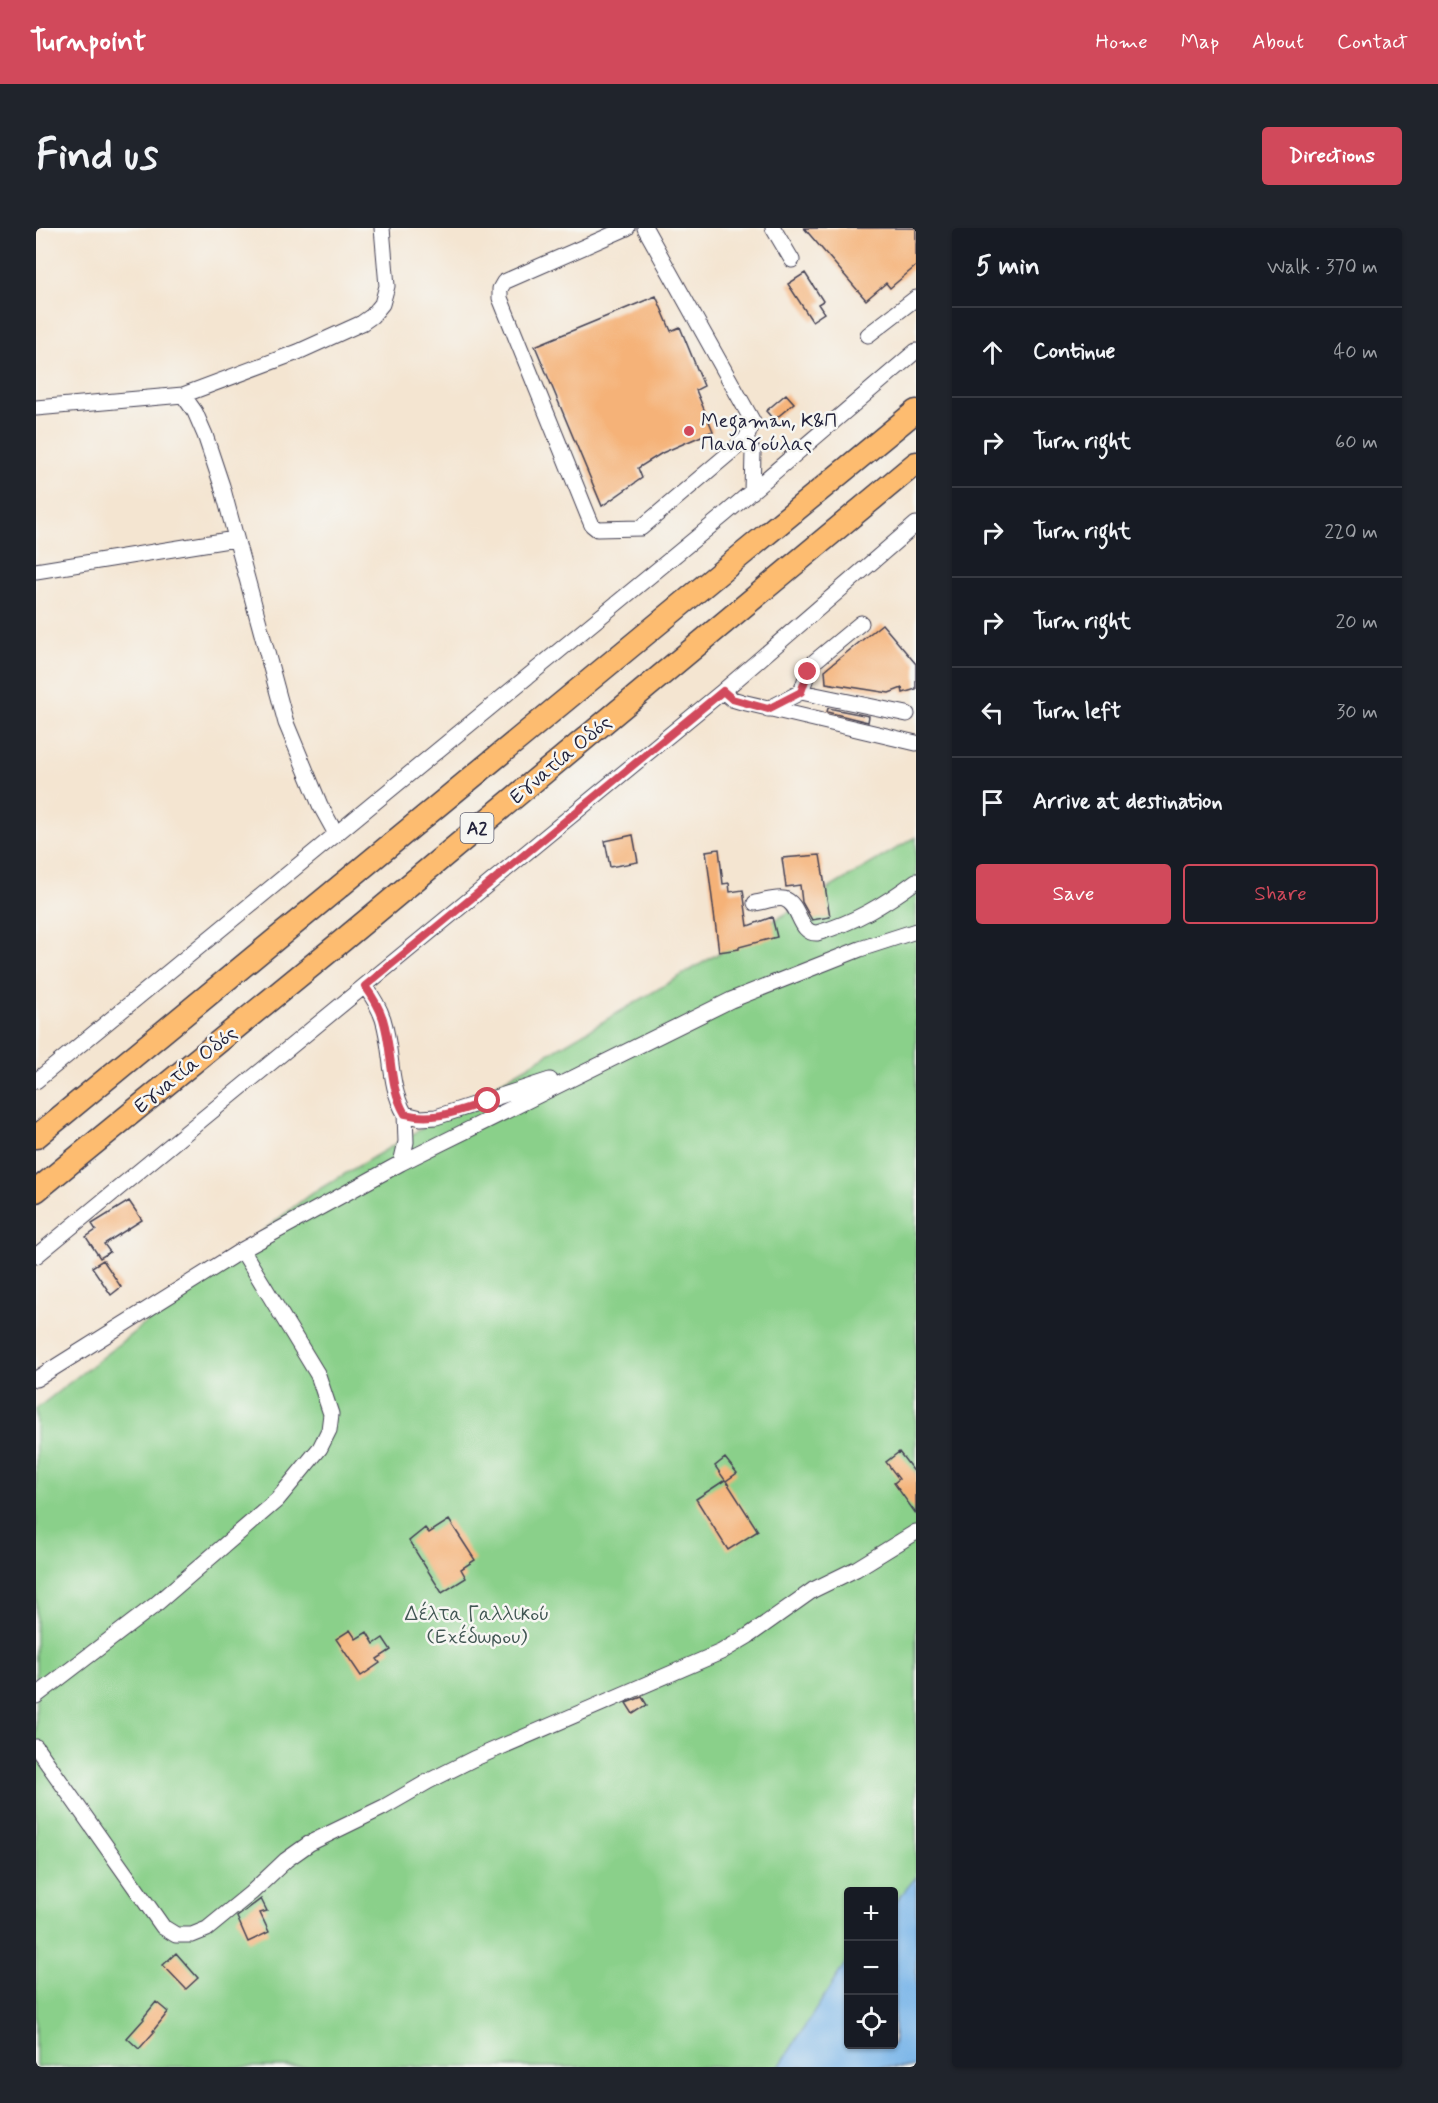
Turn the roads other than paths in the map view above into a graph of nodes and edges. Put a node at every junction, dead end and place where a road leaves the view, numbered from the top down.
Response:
1 (382, 228) edge
2 (627, 228) edge
3 (645, 228) edge
4 (773, 228) edge
5 (792, 260) dead end
6 (916, 298) edge
7 (868, 335) dead end
8 (916, 351) edge
9 (183, 395) junction
10 (36, 408) edge
11 (916, 411) edge
12 (746, 440) junction
13 (916, 463) edge
14 (752, 492) junction
15 (916, 524) edge
16 (235, 539) junction
17 (36, 571) edge
18 (861, 623) dead end
19 (723, 691) junction
20 (801, 692) junction
21 (768, 709) junction
22 (907, 714) dead end
23 (916, 743) edge
24 (336, 834) junction
25 (916, 881) edge
26 (754, 903) dead end
27 (916, 931) edge
28 (365, 986) junction
29 (608, 1060) junction
30 (36, 1081) edge
31 (405, 1114) junction
32 (36, 1137) edge
33 (400, 1163) junction
34 (36, 1191) edge
35 (242, 1250) junction
36 (36, 1256) edge
37 (36, 1379) edge
38 (916, 1532) edge
39 (36, 1696) edge
40 (36, 1747) edge

1 - 9 street
2 - 12 street
3 - 12 street
4 - 5 street
6 - 7 street
8 - 14 street
9 - 10 street
9 - 16 street
11 - 32 highway, Α2
12 - 14 street
13 - 34 highway, Εγνατία Οδός / Α2
14 - 24 street
15 - 19 street
16 - 17 street
16 - 24 street
18 - 20 street
19 - 21 street
19 - 28 street
20 - 21 street
20 - 22 street
21 - 23 street
24 - 30 street
25 - 26 street
27 - 29 street
28 - 31 street
28 - 36 street
29 - 31 street
29 - 33 street
31 - 33 street
33 - 35 street
35 - 37 street
35 - 39 street
38 - 40 street

